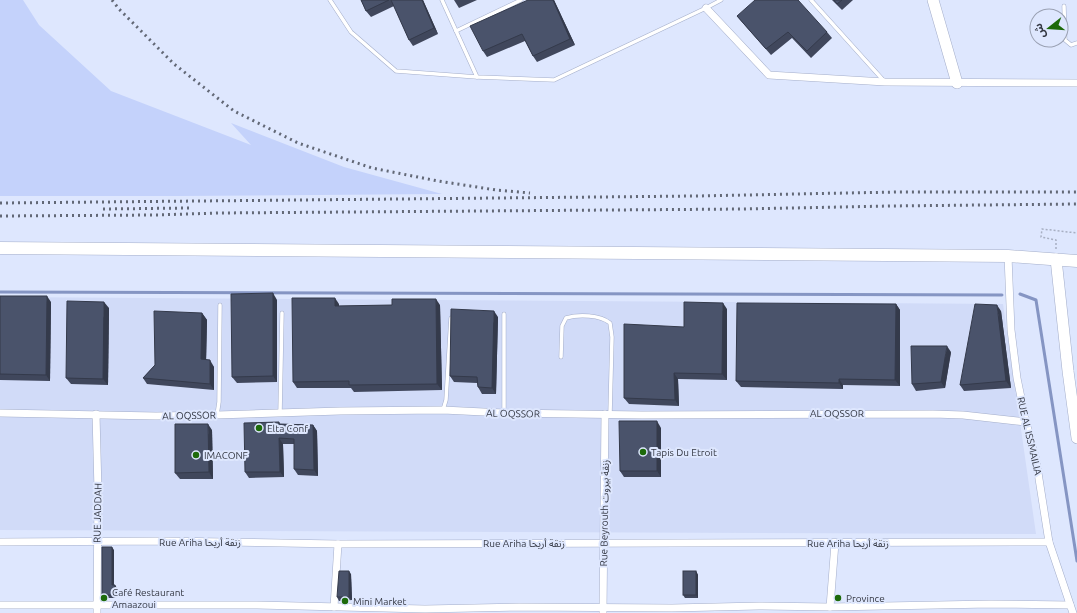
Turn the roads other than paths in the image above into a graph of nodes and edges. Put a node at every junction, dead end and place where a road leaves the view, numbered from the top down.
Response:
1 (330, 0) edge
2 (442, 0) edge
3 (521, 0) edge
4 (721, 0) edge
5 (811, 0) edge
6 (933, 0) edge
7 (1064, 6) dead end
8 (706, 8) junction
9 (456, 31) junction
10 (1077, 43) edge
11 (477, 77) junction
12 (885, 82) junction
13 (957, 83) junction
14 (1077, 83) edge
15 (0, 248) edge
16 (1008, 256) junction
17 (1056, 259) junction
18 (1077, 261) edge
19 (220, 305) dead end
20 (282, 313) dead end
21 (504, 314) dead end
22 (451, 316) edge
23 (562, 356) dead end
24 (443, 410) junction
25 (0, 412) edge
26 (280, 413) junction
27 (504, 413) junction
28 (96, 414) junction
29 (608, 414) junction
30 (217, 415) junction
31 (1026, 422) junction
32 (1077, 438) edge
33 (0, 542) edge
34 (97, 542) junction
35 (1049, 542) junction
36 (603, 543) junction
37 (835, 543) junction
38 (338, 544) junction
39 (0, 605) edge
40 (97, 605) junction
41 (257, 605) junction
42 (1070, 605) junction
43 (334, 607) junction
44 (830, 607) junction
45 (913, 609) edge
46 (759, 610) edge
47 (425, 611) edge
48 (603, 611) edge
49 (97, 613) edge
50 (256, 613) edge
51 (1073, 613) edge

1 - 11 lane
2 - 9 lane
3 - 9 lane
4 - 8 lane
5 - 12 lane
6 - 13 street
7 - 10 lane
8 - 11 lane
8 - 12 street
9 - 11 lane
12 - 13 street
13 - 14 street
15 - 16 main road
16 - 17 main road
16 - 31 street, RUE AL ISSMAILIA
17 - 18 main road
17 - 32 street
19 - 30 lane
20 - 26 lane
21 - 27 lane
22 - 24 lane
23 - 29 lane
24 - 26 street, AL OQSSOR
24 - 27 street, AL OQSSOR
25 - 28 street, AL OQSSOR
26 - 30 street, AL OQSSOR
27 - 29 street, AL OQSSOR
28 - 30 street, AL OQSSOR
28 - 34 street, RUE JADDAH
29 - 31 street, AL OQSSOR
29 - 36 street, Rue Beyrouth زنقة بيروت
31 - 35 street, RUE AL ISSMAILIA
33 - 34 street, Rue Ariha زنقة أريحا
34 - 38 street, Rue Ariha زنقة أريحا
34 - 40 street, RUE JADDAH
35 - 37 street, Rue Ariha زنقة أريحا
35 - 42 street, RUE AL ISSMAILIA
36 - 37 street, Rue Ariha زنقة أريحا
36 - 38 street, Rue Ariha زنقة أريحا
36 - 48 street, Rue Beyrouth زنقة بيروت
37 - 44 street
38 - 43 street
39 - 40 street
40 - 41 street
40 - 49 street, RUE JADDAH
41 - 43 street
41 - 50 street
42 - 45 street
42 - 51 street, RUE AL ISSMAILIA
43 - 47 street
44 - 45 street
44 - 46 street
46 - 48 street
47 - 48 street

